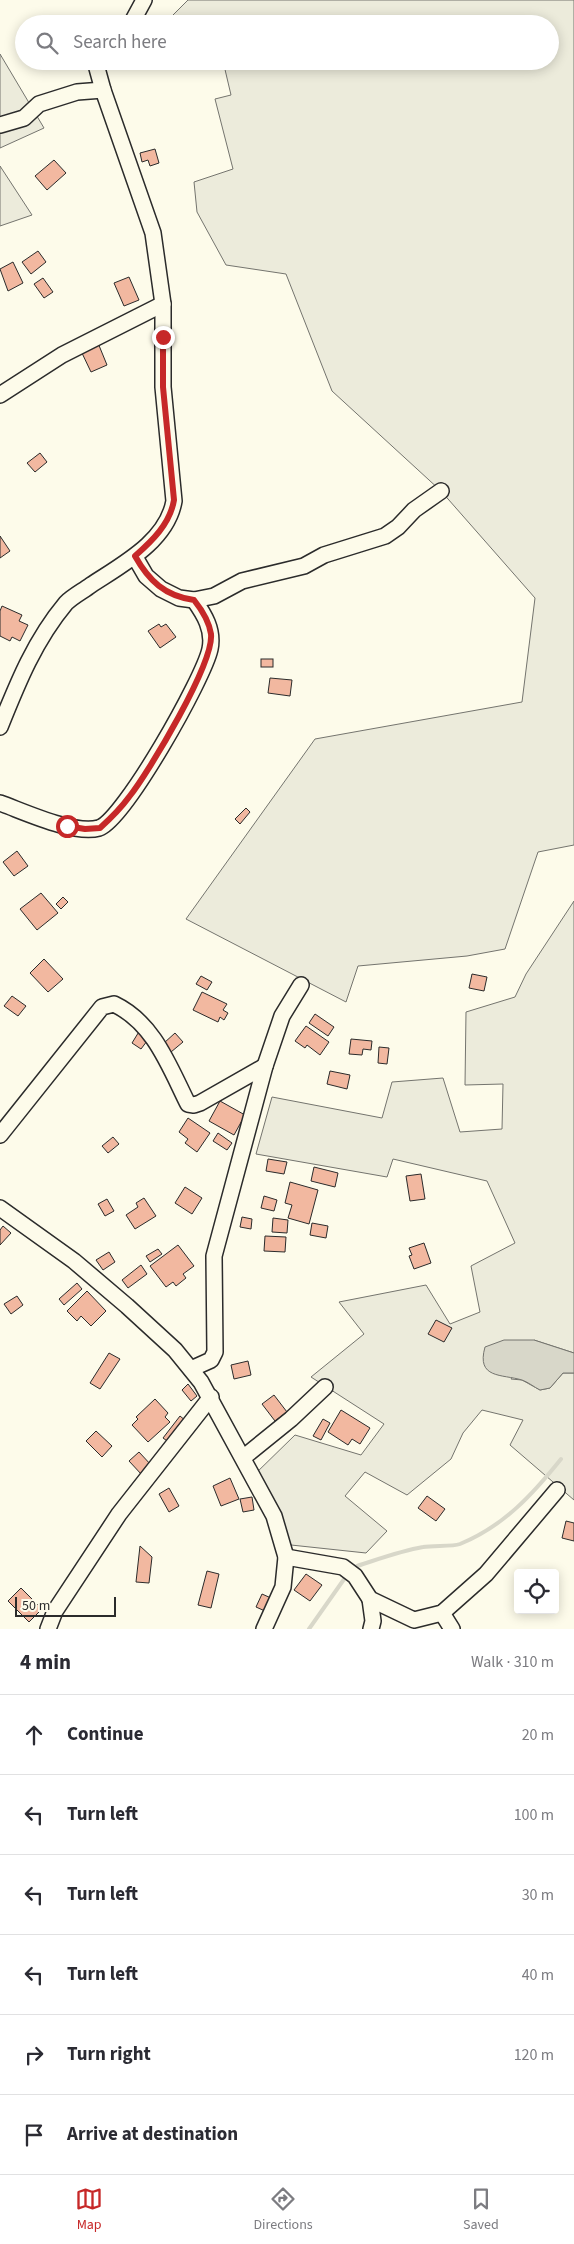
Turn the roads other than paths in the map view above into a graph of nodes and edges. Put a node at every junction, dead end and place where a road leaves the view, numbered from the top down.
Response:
1 (144, 0) edge
2 (136, 15) edge
3 (97, 70) edge
4 (102, 90) junction
5 (0, 125) edge
6 (163, 304) junction
7 (0, 395) edge
8 (440, 491) dead end
9 (135, 556) junction
10 (194, 600) junction
11 (0, 727) edge
12 (0, 804) edge
13 (301, 985) dead end
14 (265, 1066) junction
15 (0, 1135) edge
16 (0, 1208) edge
17 (191, 1370) junction
18 (325, 1387) dead end
19 (211, 1397) junction
20 (244, 1457) junction
21 (557, 1490) dead end
22 (286, 1558) junction
23 (370, 1600) junction
24 (442, 1613) junction
25 (417, 1625) edge
26 (48, 1629) edge
27 (264, 1629) edge
28 (371, 1629) edge
29 (452, 1629) edge

1 - 2 street
3 - 4 street
4 - 5 street
4 - 6 street
6 - 7 street
6 - 9 street
8 - 10 street
9 - 10 street
9 - 11 street
10 - 12 street
13 - 14 street
14 - 15 street
14 - 17 street
16 - 17 street
17 - 19 street
18 - 20 street
19 - 20 street
19 - 26 street
20 - 22 street
21 - 24 street
22 - 23 street
22 - 27 street
23 - 25 street
23 - 28 street
24 - 25 street
24 - 29 street

